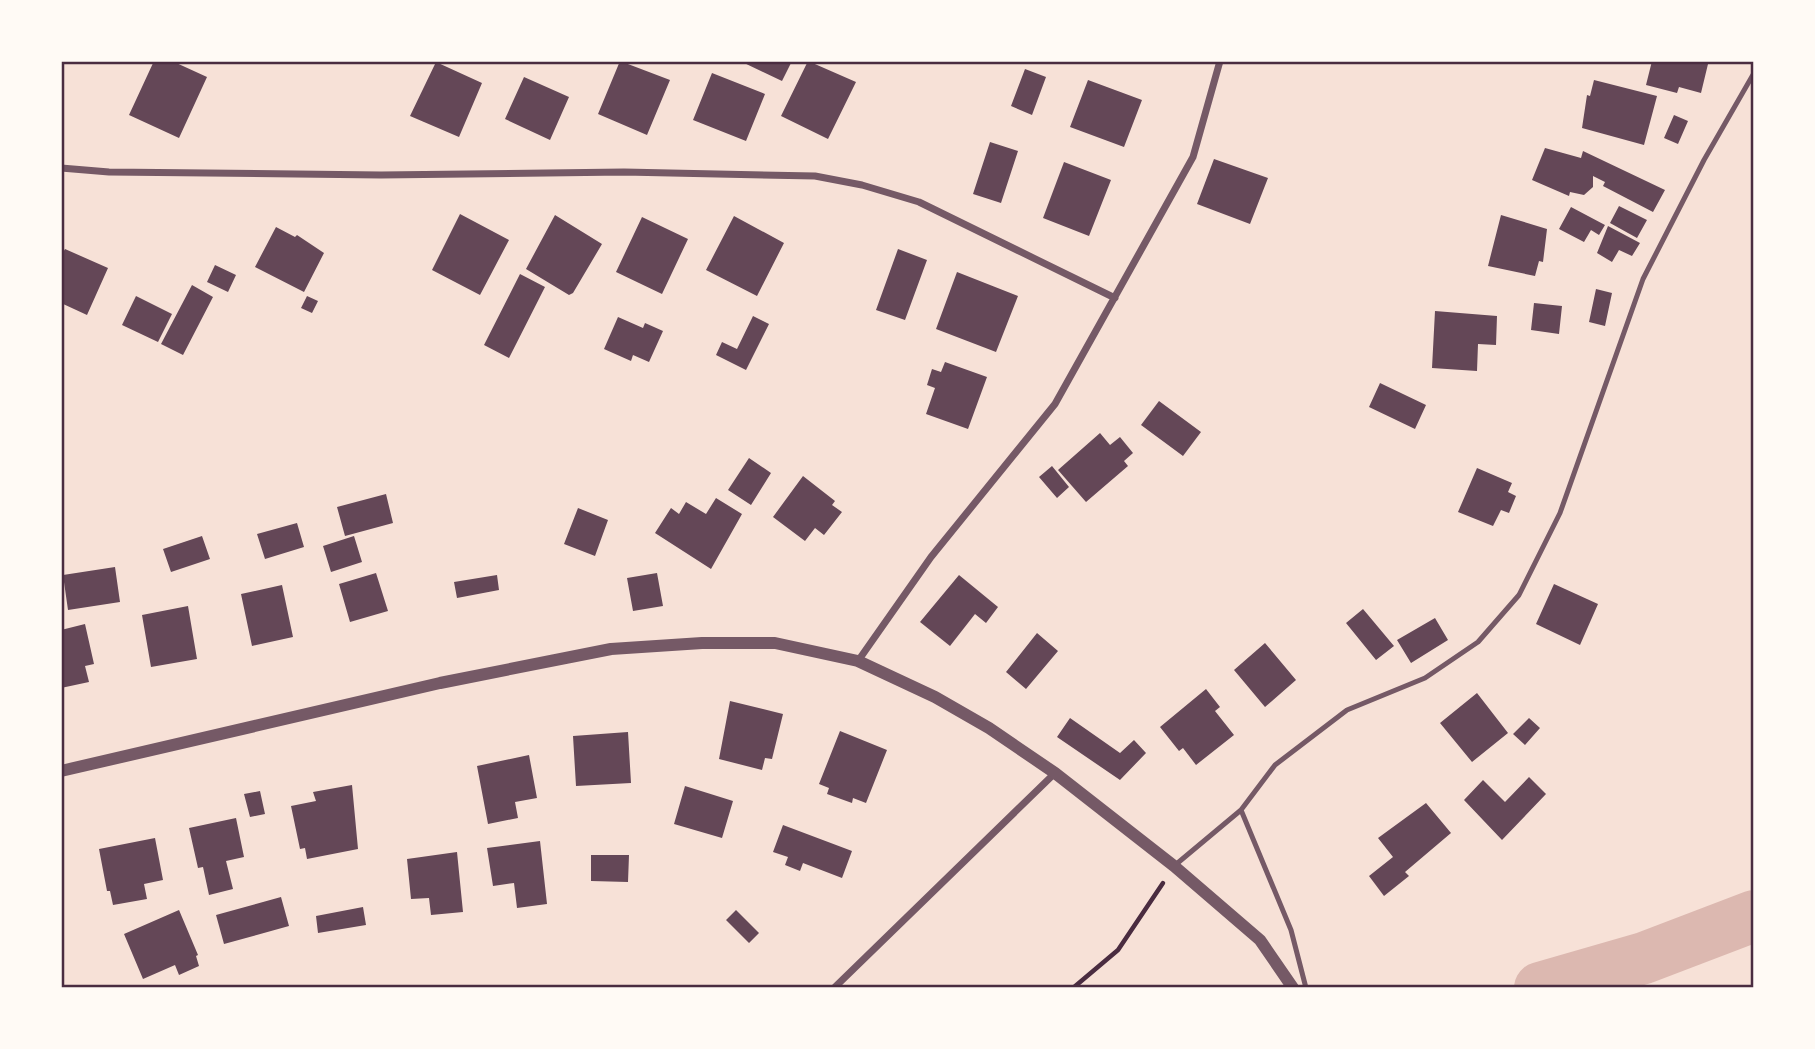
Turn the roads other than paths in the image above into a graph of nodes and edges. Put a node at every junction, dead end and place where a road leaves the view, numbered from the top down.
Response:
1 (1220, 61) edge
2 (1754, 73) edge
3 (61, 168) edge
4 (1115, 298) junction
5 (858, 662) junction
6 (61, 771) edge
7 (1055, 773) junction
8 (1241, 810) junction
9 (1174, 866) junction
10 (834, 988) edge
11 (1293, 988) edge
12 (1306, 988) edge

1 - 4 street
2 - 8 lane
3 - 4 street
4 - 5 street
5 - 6 street
5 - 7 street
7 - 9 street
7 - 10 street
8 - 9 lane
8 - 12 lane
9 - 11 street

